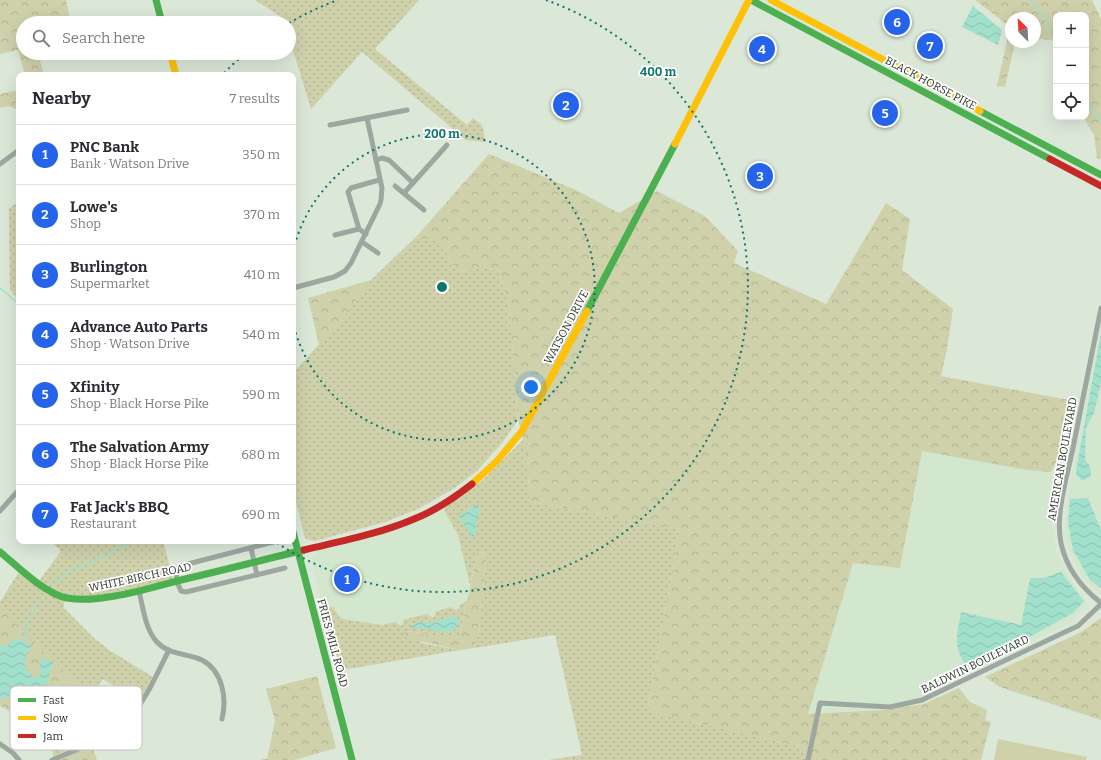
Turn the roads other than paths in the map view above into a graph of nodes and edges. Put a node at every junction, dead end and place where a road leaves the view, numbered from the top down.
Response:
1 (156, 0) edge
2 (750, 0) edge
3 (771, 0) edge
4 (160, 16) edge
5 (172, 60) edge
6 (175, 72) edge
7 (938, 100) junction
8 (971, 106) junction
9 (407, 110) dead end
10 (368, 118) junction
11 (330, 125) dead end
12 (446, 145) dead end
13 (16, 152) edge
14 (376, 160) junction
15 (0, 164) edge
16 (1101, 175) edge
17 (379, 180) junction
18 (413, 183) junction
19 (395, 186) dead end
20 (1101, 186) edge
21 (404, 193) junction
22 (424, 210) dead end
23 (359, 229) junction
24 (366, 234) junction
25 (335, 236) dead end
26 (362, 242) junction
27 (378, 253) dead end
28 (296, 287) edge
29 (1101, 308) edge
30 (16, 492) dead end
31 (0, 511) edge
32 (265, 544) edge
33 (296, 544) edge
34 (250, 548) junction
35 (0, 552) edge
36 (298, 552) junction
37 (254, 562) junction
38 (285, 568) dead end
39 (257, 575) junction
40 (177, 582) junction
41 (139, 591) junction
42 (1101, 603) edge
43 (169, 650) junction
44 (142, 701) edge
45 (222, 719) dead end
46 (0, 744) edge
47 (74, 750) edge
48 (19, 760) edge
49 (52, 760) edge
50 (352, 760) edge
51 (808, 760) edge

1 - 4 main road
2 - 7 main road, BLACK HORSE PIKE
2 - 36 main road, WATSON DRIVE
3 - 8 main road, BLACK HORSE PIKE
5 - 6 main road
7 - 8 main road
7 - 20 main road, BLACK HORSE PIKE
8 - 16 main road, BLACK HORSE PIKE
9 - 10 street
10 - 11 street
10 - 14 street
12 - 18 street
13 - 15 street
14 - 17 street
14 - 18 street
17 - 23 street
17 - 24 street
18 - 21 street
19 - 21 street
21 - 22 street
23 - 24 street
23 - 25 street
24 - 26 street
26 - 27 street
26 - 28 street
29 - 42 street, AMERICAN BOULEVARD
30 - 31 street
32 - 34 street
33 - 36 main road, FRIES MILL ROAD
34 - 37 street
34 - 40 street
35 - 41 main road, WHITE BIRCH ROAD
36 - 37 main road, WHITE BIRCH ROAD
36 - 50 main road, FRIES MILL ROAD
37 - 39 street
37 - 40 main road, WHITE BIRCH ROAD
38 - 39 street
39 - 40 street
40 - 41 main road, WHITE BIRCH ROAD
41 - 43 street
42 - 51 street, BALDWIN BOULEVARD
43 - 44 street
43 - 45 street
46 - 48 street
47 - 49 street

